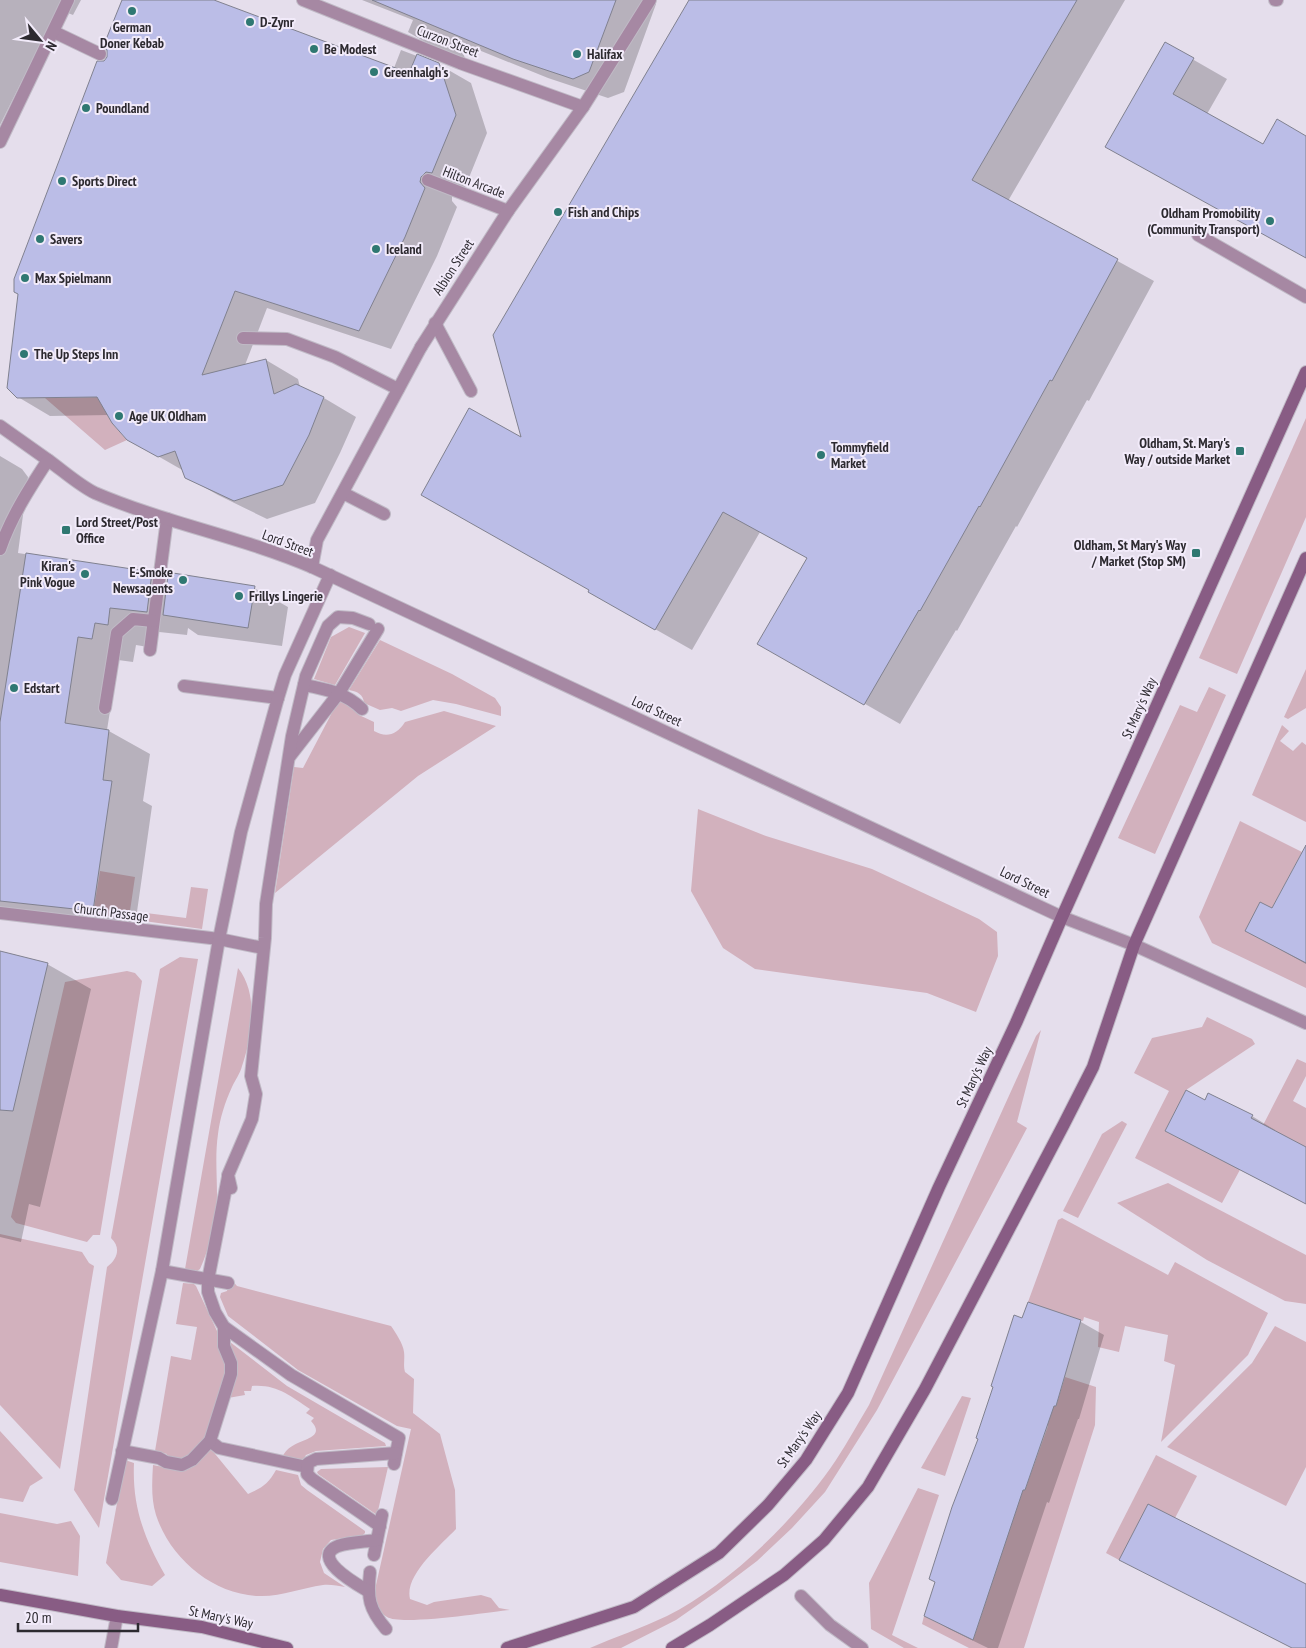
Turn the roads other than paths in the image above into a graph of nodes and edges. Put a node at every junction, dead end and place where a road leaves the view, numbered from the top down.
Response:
1 (68, 0) edge
2 (303, 0) edge
3 (650, 0) edge
4 (54, 32) junction
5 (100, 54) dead end
6 (583, 107) junction
7 (0, 142) edge
8 (428, 180) dead end
9 (508, 211) junction
10 (1198, 235) dead end
11 (1306, 297) edge
12 (435, 323) junction
13 (243, 338) dead end
14 (1306, 372) edge
15 (398, 389) junction
16 (471, 391) dead end
17 (0, 426) edge
18 (48, 460) junction
19 (343, 492) junction
20 (384, 514) dead end
21 (167, 519) junction
22 (0, 550) edge
23 (1306, 558) edge
24 (312, 567) junction
25 (330, 575) junction
26 (153, 621) junction
27 (150, 650) dead end
28 (304, 685) junction
29 (184, 686) dead end
30 (339, 693) junction
31 (278, 698) junction
32 (105, 708) dead end
33 (362, 709) dead end
34 (289, 758) junction
35 (279, 899) dead end
36 (266, 904) junction
37 (0, 913) edge
38 (1062, 917) junction
39 (219, 939) junction
40 (1134, 945) junction
41 (263, 948) junction
42 (1306, 1023) edge
43 (162, 1271) junction
44 (208, 1280) junction
45 (228, 1283) dead end
46 (224, 1327) junction
47 (210, 1441) junction
48 (122, 1451) junction
49 (307, 1468) junction
50 (112, 1499) dead end
51 (377, 1540) junction
52 (374, 1555) dead end
53 (370, 1572) dead end
54 (368, 1591) junction
55 (0, 1595) edge
56 (801, 1596) dead end
57 (117, 1616) junction
58 (386, 1629) dead end
59 (111, 1648) edge
60 (287, 1648) edge
61 (508, 1648) edge
62 (672, 1648) edge
63 (862, 1648) edge

1 - 4 street
2 - 6 street, Curzon Street
3 - 6 street, Albion Street
4 - 5 street
4 - 7 street
6 - 9 street, Albion Street
8 - 9 street, Hilton Arcade
9 - 12 street, Albion Street
10 - 11 street
12 - 15 street, Albion Street
12 - 16 street
13 - 15 street
14 - 38 main road, St Mary's Way
15 - 19 street, Albion Street
17 - 18 street, Lord Street
18 - 21 street, Lord Street
18 - 22 street
19 - 20 street
19 - 24 street, Albion Street
21 - 24 street, Lord Street
21 - 26 street
23 - 40 main road
24 - 25 street, Lord Street
25 - 31 street
25 - 38 street, Lord Street
26 - 27 street
26 - 32 street
28 - 30 street
28 - 30 street
28 - 34 street
29 - 31 street
30 - 33 street
30 - 34 street
31 - 39 street
34 - 36 street
35 - 36 street
36 - 41 street
37 - 39 street, Church Passage
38 - 40 street, Lord Street
38 - 61 main road, St Mary's Way
39 - 41 street, Church Passage
39 - 43 street
40 - 42 street, Lord Street
40 - 62 main road
41 - 44 street
43 - 44 street
43 - 48 street
44 - 45 street
44 - 46 street
46 - 47 street
46 - 49 street
47 - 48 street
47 - 49 street
48 - 50 street
49 - 51 street
51 - 52 street
51 - 54 street
53 - 54 street
54 - 58 street
55 - 57 main road, St Mary's Way
56 - 63 street
57 - 59 street
57 - 60 main road, St Mary's Way

